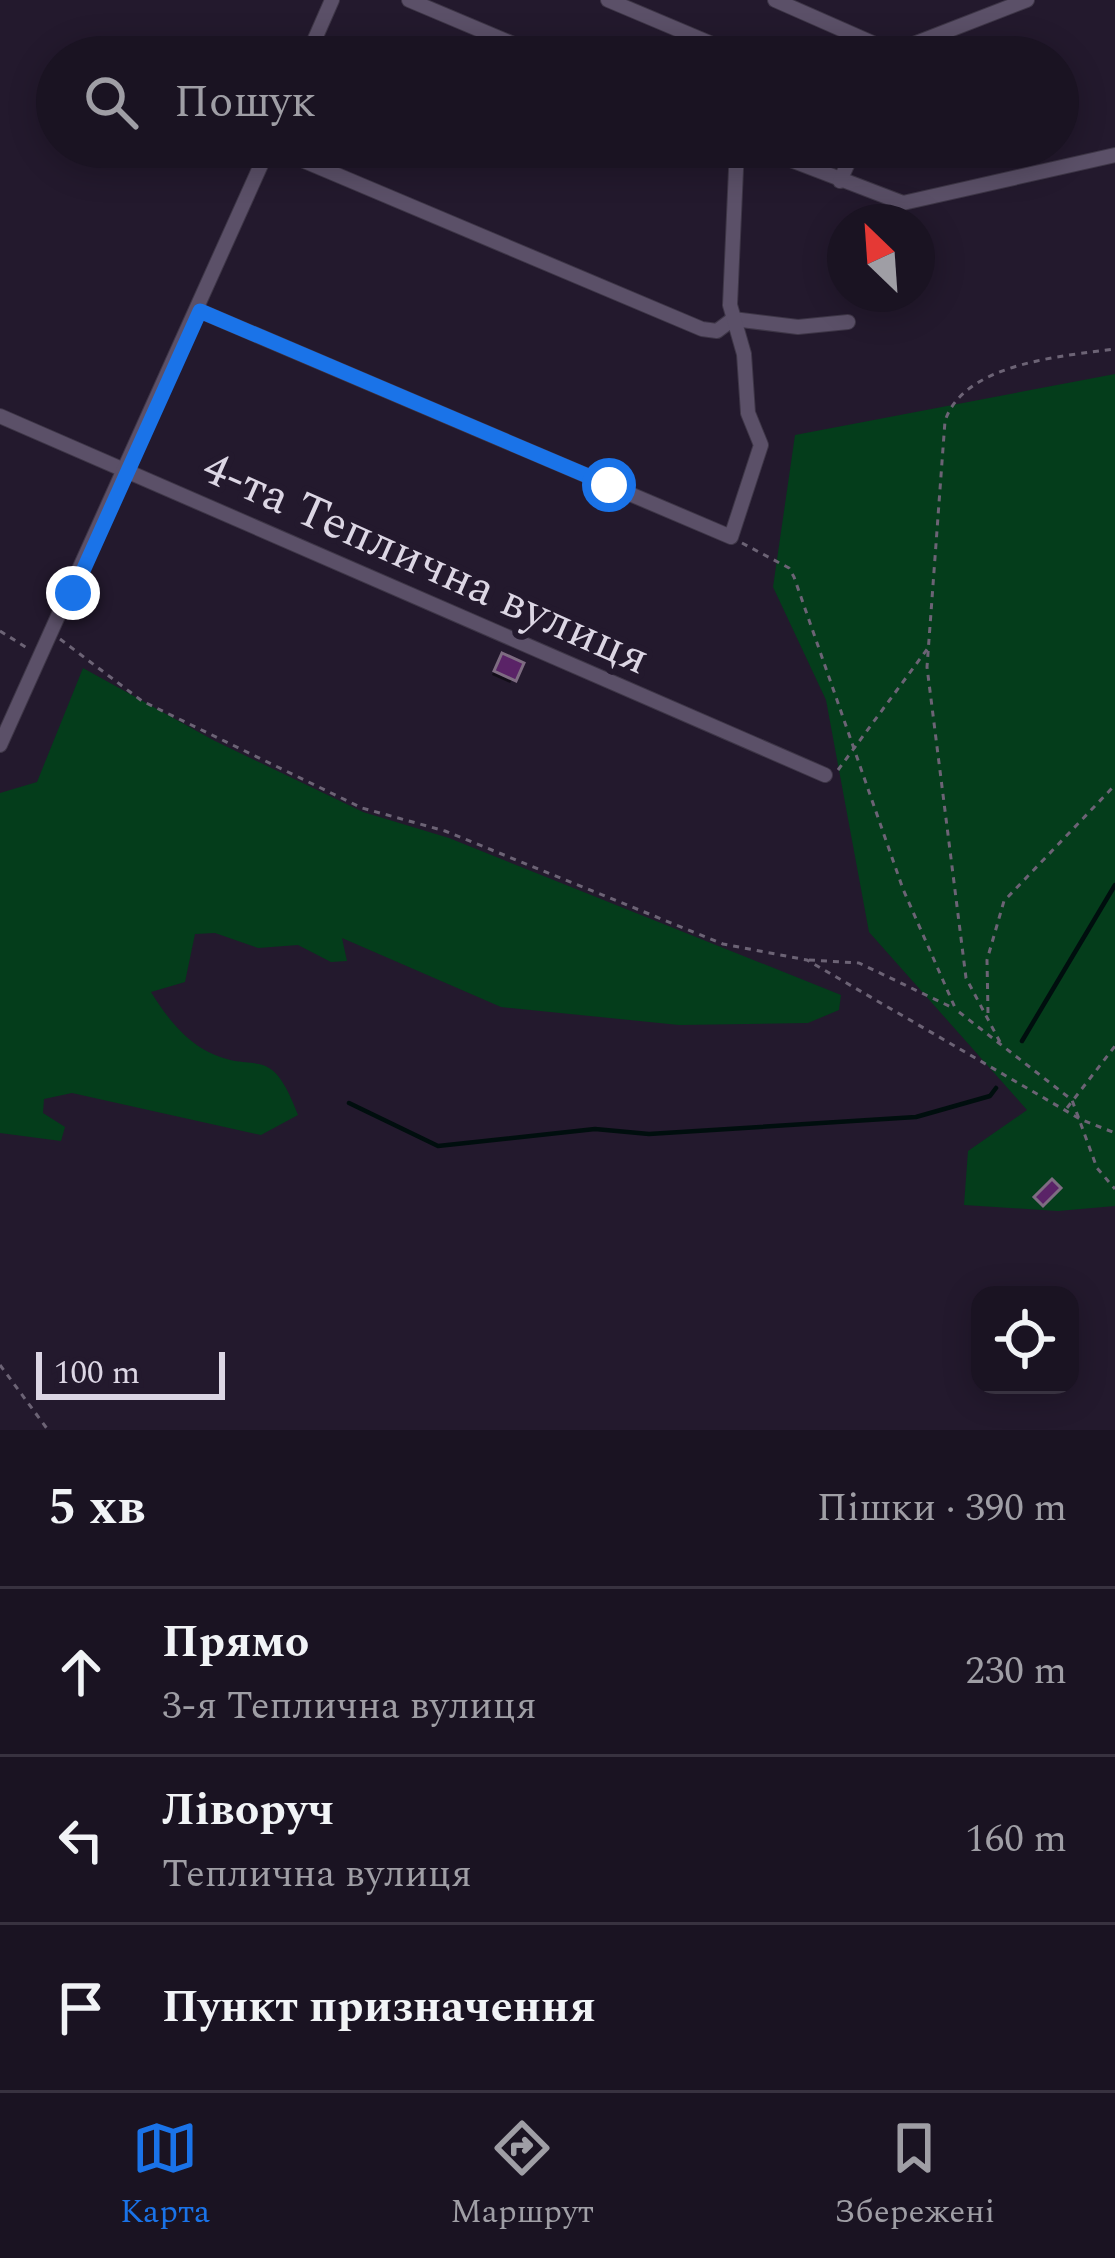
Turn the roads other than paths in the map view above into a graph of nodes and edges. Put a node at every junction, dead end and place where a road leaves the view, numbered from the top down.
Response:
1 (332, 0) edge
2 (409, 0) edge
3 (608, 0) edge
4 (775, 0) edge
5 (1028, 0) edge
6 (317, 36) edge
7 (494, 36) edge
8 (693, 36) edge
9 (852, 36) edge
10 (939, 36) edge
11 (1115, 155) edge
12 (1079, 164) edge
13 (261, 168) edge
14 (320, 168) edge
15 (737, 168) edge
16 (808, 168) edge
17 (846, 168) edge
18 (1062, 168) edge
19 (840, 181) junction
20 (200, 311) junction
21 (733, 319) junction
22 (848, 322) dead end
23 (0, 416) edge
24 (127, 472) junction
25 (0, 745) edge
26 (825, 775) road end

1 - 6 street
2 - 7 street
3 - 8 street
4 - 9 street
5 - 10 street
11 - 12 street
13 - 20 street
14 - 21 street
15 - 21 street
16 - 19 street
17 - 19 street
18 - 19 street
20 - 21 street
20 - 24 street
21 - 22 street
23 - 24 street, 4-та Теплична вулиця
24 - 25 street
24 - 26 street, 4-та Теплична вулиця

